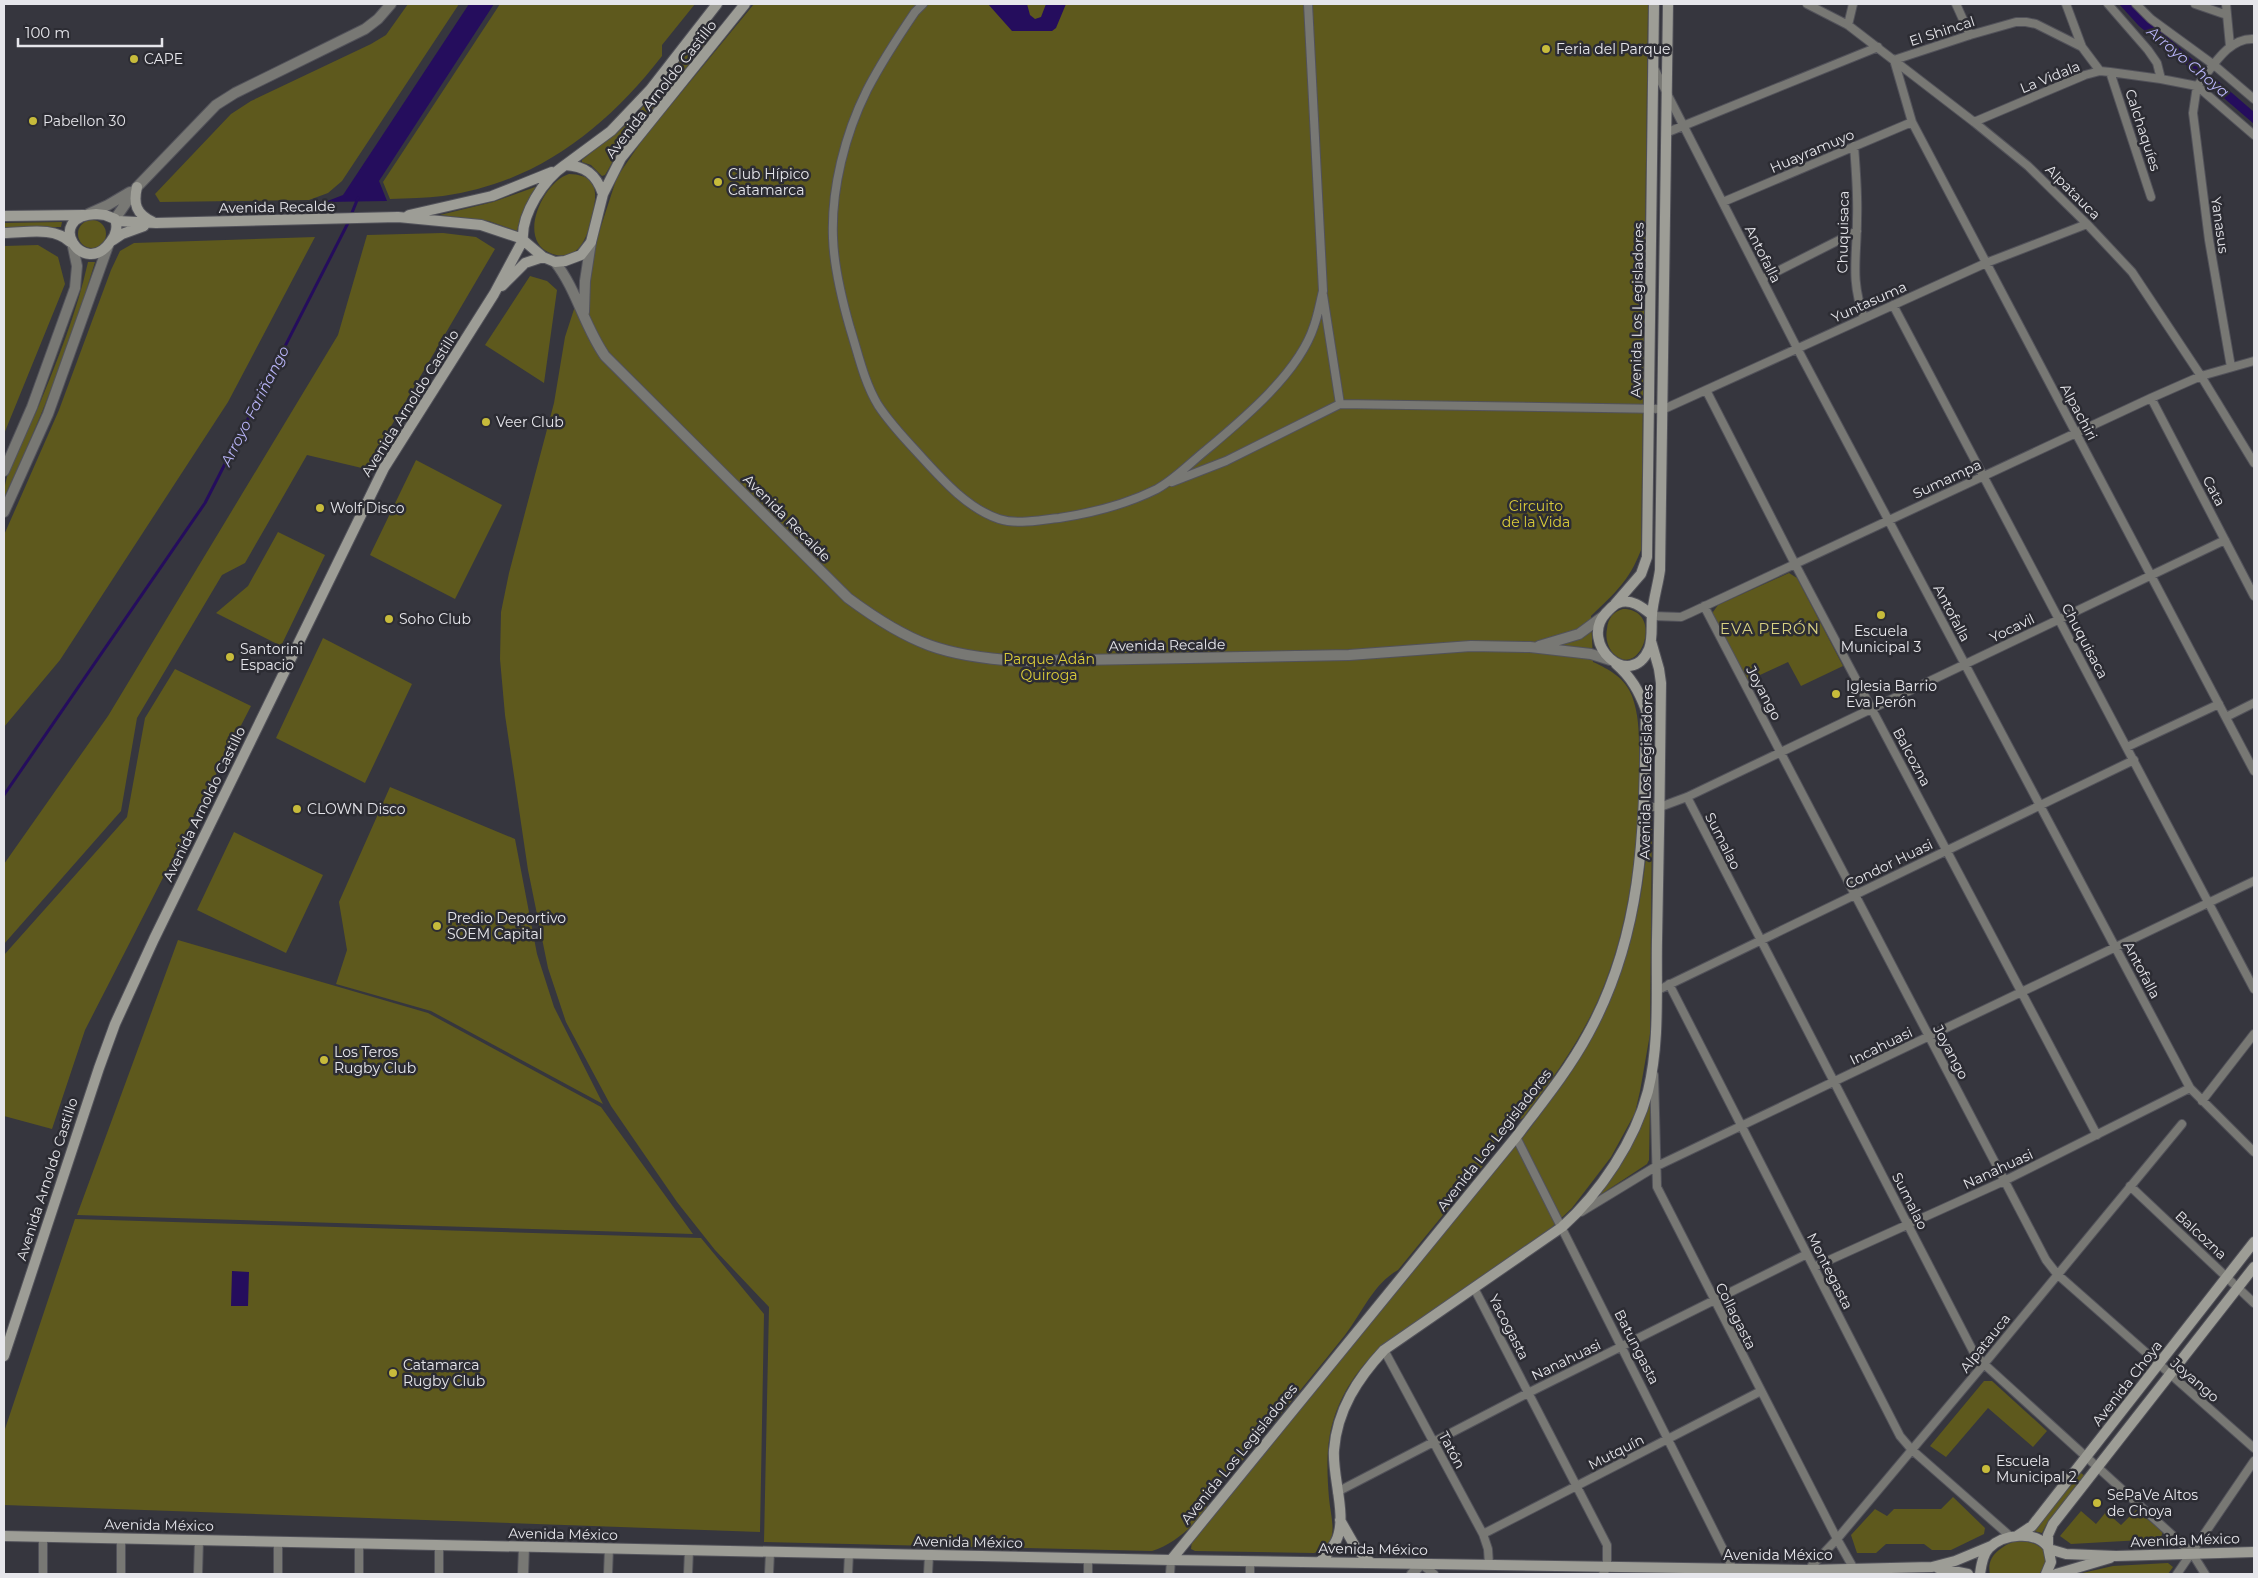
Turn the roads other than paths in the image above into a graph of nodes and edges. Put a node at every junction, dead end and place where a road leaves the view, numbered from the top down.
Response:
1 (391, 4) edge
2 (717, 4) edge
3 (745, 4) edge
4 (923, 4) edge
5 (1308, 4) edge
6 (1654, 4) edge
7 (1668, 4) edge
8 (1807, 4) edge
9 (1853, 4) edge
10 (1956, 4) edge
11 (2066, 4) edge
12 (2108, 4) edge
13 (2136, 4) edge
14 (2195, 4) edge
15 (2226, 4) edge
16 (2227, 15) junction
17 (1848, 25) junction
18 (1970, 35) junction
19 (2254, 40) edge
20 (2230, 46) junction
21 (1878, 47) junction
22 (2082, 47) junction
23 (1894, 60) junction
24 (2214, 65) junction
25 (1654, 67) junction
26 (2100, 71) junction
27 (2110, 72) junction
28 (2161, 79) junction
29 (2199, 83) junction
30 (1667, 94) junction
31 (2254, 99) edge
32 (1912, 122) junction
33 (1974, 122) junction
34 (1684, 127) junction
35 (1668, 132) junction
36 (2254, 135) edge
37 (1854, 146) junction
38 (560, 168) junction
39 (137, 187) junction
40 (603, 194) junction
41 (2151, 196) dead end
42 (1723, 202) junction
43 (86, 215) junction
44 (4, 216) edge
45 (398, 217) junction
46 (116, 220) junction
47 (156, 223) junction
48 (2087, 224) junction
49 (1857, 231) junction
50 (4, 233) edge
51 (523, 239) junction
52 (590, 242) junction
53 (110, 243) junction
54 (72, 244) junction
55 (543, 257) junction
56 (555, 262) junction
57 (1986, 263) junction
58 (1762, 279) junction
59 (1323, 291) junction
60 (494, 294) junction
61 (1893, 305) junction
62 (584, 316) junction
63 (1864, 318) junction
64 (1797, 348) junction
65 (2254, 361) edge
66 (2230, 367) junction
67 (2201, 376) junction
68 (1706, 390) junction
69 (2151, 398) junction
70 (1340, 404) junction
71 (1649, 408) junction
72 (1664, 409) junction
73 (2076, 433) junction
74 (2254, 463) edge
75 (4, 471) edge
76 (1984, 476) junction
77 (1157, 489) junction
78 (4, 512) edge
79 (1889, 520) junction
80 (2225, 540) junction
81 (1795, 564) junction
82 (2151, 575) junction
83 (2254, 596) edge
84 (1614, 605) junction
85 (1704, 606) junction
86 (1652, 616) junction
87 (1602, 617) junction
88 (2059, 619) junction
89 (1651, 641) junction
90 (1530, 648) junction
91 (1613, 662) junction
92 (1965, 664) junction
93 (2254, 703) edge
94 (2219, 704) junction
95 (1873, 708) junction
96 (2226, 717) junction
97 (2127, 747) junction
98 (1780, 752) junction
99 (2134, 760) junction
100 (2254, 771) edge
101 (1687, 798) junction
102 (2040, 806) junction
103 (1644, 807) junction
104 (1660, 807) junction
105 (1947, 850) junction
106 (2254, 881) edge
107 (1855, 895) junction
108 (2209, 903) junction
109 (1761, 940) junction
110 (2115, 947) junction
111 (1669, 984) junction
112 (2254, 989) edge
113 (1656, 991) junction
114 (2022, 992) junction
115 (2254, 1034) edge
116 (1929, 1036) junction
117 (1654, 1058) junction
118 (1834, 1082) junction
119 (2190, 1088) junction
120 (2202, 1101) junction
121 (2182, 1124) dead end
122 (1742, 1126) junction
123 (2097, 1135) junction
124 (1516, 1137) junction
125 (2254, 1152) edge
126 (1655, 1167) junction
127 (2004, 1181) junction
128 (2130, 1186) junction
129 (1576, 1215) junction
130 (1908, 1225) junction
131 (1562, 1227) junction
132 (2254, 1242) edge
133 (1808, 1254) junction
134 (1814, 1267) junction
135 (2254, 1267) edge
136 (2057, 1274) junction
137 (2227, 1277) junction
138 (1474, 1288) junction
139 (2238, 1288) junction
140 (1714, 1300) junction
141 (2254, 1303) edge
142 (1622, 1346) junction
143 (1384, 1350) junction
144 (4, 1356) edge
145 (1984, 1364) junction
146 (2158, 1365) junction
147 (2170, 1374) junction
148 (1761, 1391) junction
149 (1528, 1393) junction
150 (1669, 1438) junction
151 (1433, 1442) junction
152 (2254, 1448) edge
153 (1912, 1450) junction
154 (2087, 1456) junction
155 (2254, 1461) edge
156 (2098, 1466) junction
157 (1576, 1486) junction
158 (1337, 1492) junction
159 (1340, 1520) junction
160 (1483, 1534) junction
161 (4, 1536) edge
162 (43, 1537) junction
163 (2014, 1537) junction
164 (122, 1538) junction
165 (1837, 1539) junction
166 (199, 1540) junction
167 (278, 1542) junction
168 (360, 1543) junction
169 (440, 1545) junction
170 (1991, 1546) junction
171 (524, 1547) junction
172 (608, 1548) junction
173 (2048, 1548) junction
174 (689, 1550) junction
175 (770, 1552) junction
176 (2192, 1552) junction
177 (2254, 1552) edge
178 (849, 1554) junction
179 (929, 1555) junction
180 (2116, 1556) junction
181 (1088, 1558) junction
182 (1171, 1560) junction
183 (1250, 1561) junction
184 (1320, 1562) junction
185 (1371, 1563) junction
186 (1421, 1564) junction
187 (1488, 1565) junction
188 (1733, 1569) junction
189 (1854, 1569) junction
190 (1605, 1570) edge
191 (1940, 1570) edge
192 (1806, 1572) edge
193 (43, 1574) edge
194 (121, 1574) edge
195 (198, 1574) edge
196 (278, 1574) edge
197 (359, 1574) edge
198 (439, 1574) edge
199 (524, 1574) edge
200 (608, 1574) edge
201 (688, 1574) edge
202 (769, 1574) edge
203 (848, 1574) edge
204 (928, 1574) edge
205 (1088, 1574) edge
206 (1170, 1574) edge
207 (1250, 1574) edge
208 (1412, 1574) edge
209 (1434, 1574) edge
210 (1968, 1574) edge
211 (1980, 1574) edge
212 (2046, 1574) edge
213 (2056, 1574) edge
214 (2178, 1574) edge
215 (2205, 1574) edge

1 - 39 street
2 - 38 main road, Avenida Arnoldo Castillo
3 - 40 main road, Avenida Arnoldo Castillo
4 - 77 street
5 - 59 street
6 - 25 main road, Avenida Los Legisladores
7 - 30 main road, Avenida Los Legisladores
8 - 17 street, Alpatauca
9 - 17 street
10 - 18 street
11 - 22 street
12 - 28 street
13 - 24 street
14 - 16 street
15 - 16 street
16 - 20 street
17 - 21 street, Alpatauca
18 - 22 street, El Shincal
18 - 23 street, El Shincal
19 - 20 street
20 - 24 street
21 - 23 street, Alpatauca
21 - 34 street
22 - 26 street, El Shincal
23 - 32 street, Alpachiri
23 - 33 street, Alpatauca
24 - 29 street
24 - 31 street
25 - 30 street, Antofalla
25 - 71 main road, Avenida Los Legisladores
26 - 27 street, La Vidala
26 - 33 street, La Vidala
27 - 28 street, La Vidala
27 - 41 street, Calchaquíes
28 - 29 street, La Vidala
29 - 36 street
29 - 66 street, Yanasus
30 - 34 street, Antofalla
30 - 35 main road, Avenida Los Legisladores
32 - 37 street, Huayramuyo
32 - 57 street, Alpachiri
33 - 48 street, Alpatauca
34 - 35 street
34 - 42 street, Antofalla
35 - 72 main road, Avenida Los Legisladores
37 - 42 street, Huayramuyo
37 - 49 street, Chuquisaca
38 - 40 main road
38 - 45 main road, Avenida Recalde
38 - 51 main road
39 - 43 street
39 - 46 street
39 - 47 main road
40 - 52 main road
42 - 58 street, Antofalla
43 - 44 main road
43 - 46 main road
43 - 54 main road
45 - 47 main road, Avenida Recalde
45 - 51 main road, Avenida Recalde
46 - 47 main road, Avenida Recalde
46 - 53 main road
47 - 53 main road, Avenida Recalde
48 - 57 street, Yuntasuma
48 - 67 street, Alpatauca
49 - 58 street
49 - 63 street, Chuquisaca
50 - 54 main road
51 - 55 main road
51 - 60 main road, Avenida Arnoldo Castillo
52 - 56 main road
52 - 62 street, Avenida Recalde
53 - 54 main road
53 - 78 street
54 - 75 street
55 - 56 main road
55 - 60 main road, Avenida Arnoldo Castillo
56 - 62 street, Avenida Recalde
57 - 61 street, Yuntasuma
57 - 73 street, Alpachiri
58 - 64 street, Antofalla
59 - 70 street
59 - 77 street
60 - 144 main road, Avenida Arnoldo Castillo
61 - 63 street, Yuntasuma
61 - 76 street, Chuquisaca
62 - 90 street, Avenida Recalde
63 - 64 street, Yuntasuma
64 - 68 street, Yuntasuma
64 - 79 street, Antofalla
65 - 66 street, Sumampa
66 - 67 street, Sumampa
67 - 69 street, Sumampa
67 - 74 street, Alpatauca
68 - 72 street, Yuntasuma
68 - 81 street, Balcozna
69 - 73 street, Sumampa
69 - 80 street, Cata
70 - 71 street
70 - 77 street
71 - 72 street
71 - 84 main road, Avenida Los Legisladores
72 - 86 main road, Avenida Los Legisladores
73 - 76 street, Sumampa
73 - 82 street, Alpachiri
76 - 79 street, Sumampa
76 - 88 street, Chuquisaca
79 - 81 street, Sumampa
79 - 92 street, Antofalla
80 - 82 street, Yocavil
80 - 83 street, Cata
81 - 85 street, Sumampa
81 - 95 street, Balcozna
82 - 88 street, Yocavil
82 - 94 street, Alpachiri
84 - 86 main road
84 - 87 main road
85 - 86 street, Sumampa
85 - 98 street, Joyango
86 - 89 main road
87 - 90 street, Avenida Recalde
87 - 91 main road
88 - 92 street, Yocavil
88 - 97 street, Chuquisaca
89 - 91 main road
89 - 104 main road, Avenida Los Legisladores
90 - 91 street, Avenida Recalde
91 - 103 main road, Avenida Los Legisladores
92 - 95 street, Yocavil
92 - 102 street, Antofalla
93 - 96 street
94 - 96 street, Alpachiri
94 - 97 street
95 - 98 street, Yocavil
95 - 105 street, Balcozna
96 - 100 street, Alpachiri
97 - 99 street, Chuquisaca
98 - 101 street, Yocavil
98 - 107 street, Joyango
99 - 102 street, Condor Huasi
99 - 108 street, Chuquisaca
101 - 104 street, Yocavil
101 - 109 street, Sumalao
102 - 105 street, Condor Huasi
102 - 110 street, Antofalla
103 - 104 street, Yocavil
103 - 124 main road, Avenida Los Legisladores
104 - 113 main road, Avenida Los Legisladores
105 - 107 street, Condor Huasi
105 - 114 street, Balcozna
106 - 108 street, Incahuasi
107 - 109 street, Condor Huasi
107 - 116 street, Joyango
108 - 110 street, Incahuasi
108 - 112 street, Chuquisaca
109 - 111 street, Condor Huasi
109 - 118 street, Sumalao
110 - 114 street, Incahuasi
110 - 119 street, Antofalla
111 - 113 street, Condor Huasi
111 - 122 street, Montegasta
113 - 117 main road, Avenida Los Legisladores
114 - 116 street, Incahuasi
114 - 123 street, Balcozna
115 - 120 street
116 - 118 street, Incahuasi
116 - 127 street, Joyango
117 - 126 street, Collagasta
117 - 129 main road, Avenida Los Legisladores
118 - 122 street, Incahuasi
118 - 130 street, Sumalao
119 - 120 street, Antofalla
119 - 123 street, Nanahuasi
120 - 125 street, Antofalla
121 - 128 street, Alpatauca
122 - 126 street, Incahuasi
122 - 133 street, Montegasta
123 - 127 street, Nanahuasi
124 - 131 street, Batungasta
124 - 182 main road, Avenida Los Legisladores
126 - 129 street, Incahuasi
126 - 140 street, Collagasta
127 - 130 street, Nanahuasi
127 - 136 street, Joyango
128 - 136 street, Alpatauca
128 - 137 street, Balcozna
129 - 131 main road, Avenida Los Legisladores
130 - 134 street, Nanahuasi
130 - 145 street, Sumalao
131 - 138 main road, Avenida Los Legisladores
131 - 142 street, Batungasta
132 - 137 main road, Avenida Choya
133 - 134 street, Montegasta
133 - 140 street, Nanahuasi
134 - 153 street, Montegasta
135 - 139 main road, Avenida Choya
136 - 145 street, Alpatauca
136 - 146 street, Joyango
137 - 139 street, Balcozna
137 - 146 main road, Avenida Choya
138 - 143 main road, Avenida Los Legisladores
138 - 149 street, Yacogasta
139 - 141 street, Balcozna
139 - 147 main road, Avenida Choya
140 - 142 street, Nanahuasi
140 - 148 street, Collagasta
142 - 149 street, Nanahuasi
142 - 150 street, Batungasta
143 - 151 street, Tatón
143 - 158 main road, Avenida Los Legisladores
145 - 153 street, Alpatauca
145 - 154 street, Sumalao
146 - 147 street, Joyango
146 - 154 main road, Avenida Choya
147 - 152 street, Joyango
147 - 156 main road, Avenida Choya
148 - 150 street, Mutquín
148 - 165 street, Collagasta
149 - 151 street, Nanahuasi
149 - 157 street, Yacogasta
150 - 157 street, Mutquín
150 - 188 street, Batungasta
151 - 158 street, Nanahuasi
151 - 160 street, Tatón
153 - 163 street, Montegasta
153 - 165 street, Alpatauca
154 - 156 street, Sumalao
154 - 163 main road, Avenida Choya
155 - 176 street
156 - 173 main road, Avenida Choya
156 - 176 street, Sumalao
157 - 160 street, Mutquín
157 - 190 street, Yacogasta
158 - 159 main road, Avenida Los Legisladores
159 - 184 main road, Avenida Los Legisladores
159 - 185 main road, Avenida Los Legisladores
160 - 187 street, Tatón
161 - 162 main road, Avenida México
162 - 164 main road, Avenida México
162 - 193 street
163 - 170 main road, Avenida Choya
163 - 173 main road, Avenida México
164 - 166 main road, Avenida México
164 - 194 street
165 - 189 street, Collagasta
165 - 192 street, Alpatauca
166 - 167 main road, Avenida México
166 - 195 street
167 - 168 main road, Avenida México
167 - 196 street
168 - 169 main road, Avenida México
168 - 197 street
169 - 171 main road, Avenida México
169 - 198 street
170 - 191 main road, Avenida México
170 - 211 main road
171 - 172 main road, Avenida México
171 - 199 street
172 - 174 main road, Avenida México
172 - 200 street
173 - 180 main road, Avenida México
173 - 212 main road, Avenida Choya
174 - 175 main road, Avenida México
174 - 201 street
175 - 178 main road, Avenida México
175 - 202 street
176 - 177 main road, Avenida México
176 - 180 main road, Avenida México
176 - 214 street
176 - 215 street, Sumalao
178 - 179 main road, Avenida México
178 - 203 street
179 - 181 main road, Avenida México
179 - 204 street
180 - 213 main road, Avenida México
181 - 182 main road, Avenida México
181 - 205 street
182 - 183 main road, Avenida México
182 - 206 street
183 - 184 main road, Avenida México
183 - 207 street
184 - 185 main road, Avenida México
185 - 186 main road, Avenida México
186 - 187 main road, Avenida México
186 - 208 street
186 - 209 street
187 - 190 main road, Avenida México
188 - 190 main road, Avenida México
188 - 192 main road, Avenida México
189 - 191 main road, Avenida México
189 - 192 main road, Avenida México
191 - 210 main road, Avenida México

